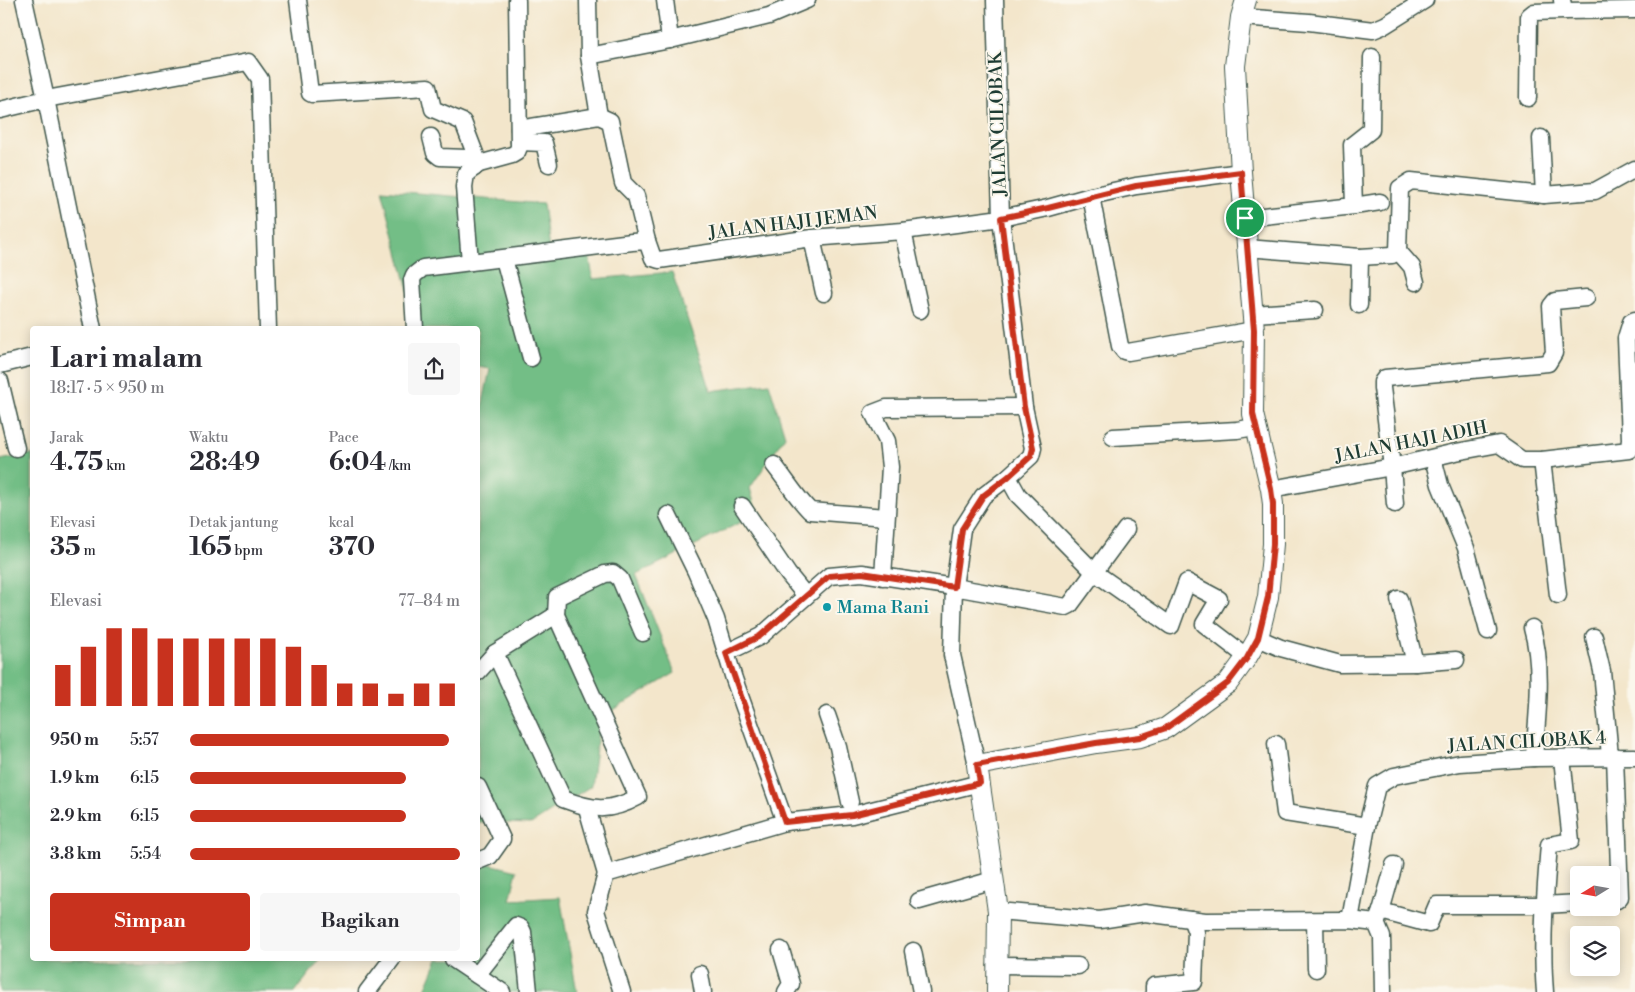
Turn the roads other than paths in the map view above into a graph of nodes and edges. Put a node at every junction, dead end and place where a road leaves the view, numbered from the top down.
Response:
1 (24, 0) edge
2 (298, 0) edge
3 (517, 0) edge
4 (588, 0) edge
5 (665, 0) edge
6 (807, 0) edge
7 (995, 0) edge
8 (1425, 0) edge
9 (1563, 6) edge
10 (1243, 9) edge
11 (1635, 10) edge
12 (670, 40) junction
13 (590, 56) junction
14 (1372, 58) dead end
15 (1528, 98) dead end
16 (46, 99) junction
17 (0, 110) edge
18 (599, 116) junction
19 (519, 136) junction
20 (431, 137) dead end
21 (1541, 138) dead end
22 (549, 164) dead end
23 (476, 166) junction
24 (1635, 168) edge
25 (1241, 172) junction
26 (1544, 195) junction
27 (1091, 196) junction
28 (1380, 202) dead end
29 (1354, 206) junction
30 (1001, 218) junction
31 (1245, 218) junction
32 (903, 231) junction
33 (812, 238) junction
34 (647, 241) junction
35 (1247, 248) junction
36 (1398, 251) junction
37 (1360, 257) junction
38 (504, 259) junction
39 (470, 262) junction
40 (1416, 282) dead end
41 (824, 293) dead end
42 (1586, 298) dead end
43 (1359, 305) dead end
44 (920, 310) dead end
45 (1315, 310) dead end
46 (1635, 320) edge
47 (1253, 322) junction
48 (92, 326) edge
49 (268, 326) edge
50 (415, 326) edge
51 (30, 358) edge
52 (531, 358) dead end
53 (0, 365) edge
54 (0, 381) edge
55 (1024, 407) junction
56 (1255, 427) junction
57 (1113, 437) dead end
58 (1632, 440) edge
59 (16, 448) dead end
60 (1433, 458) junction
61 (1542, 460) junction
62 (774, 465) dead end
63 (1392, 467) junction
64 (1008, 477) junction
65 (1271, 489) junction
66 (1395, 504) dead end
67 (746, 512) dead end
68 (668, 515) dead end
69 (886, 517) junction
70 (1126, 529) dead end
71 (1094, 572) junction
72 (883, 577) junction
73 (954, 587) junction
74 (1558, 595) dead end
75 (806, 596) junction
76 (1399, 599) dead end
77 (556, 615) junction
78 (1532, 628) dead end
79 (1488, 630) dead end
80 (643, 633) dead end
81 (1594, 637) dead end
82 (1258, 638) junction
83 (495, 653) junction
84 (726, 653) junction
85 (1247, 658) junction
86 (1456, 660) dead end
87 (1415, 663) junction
88 (480, 670) edge
89 (826, 715) dead end
90 (1276, 744) dead end
91 (1612, 756) junction
92 (1635, 757) edge
93 (1534, 758) junction
94 (1562, 758) junction
95 (979, 774) junction
96 (480, 791) edge
97 (587, 808) junction
98 (851, 809) junction
99 (785, 822) junction
100 (1367, 826) junction
101 (480, 860) edge
102 (1394, 865) dead end
103 (1618, 866) edge
104 (606, 874) junction
105 (993, 880) junction
106 (919, 901) dead end
107 (1570, 904) edge
108 (1544, 905) junction
109 (998, 911) junction
110 (1378, 917) junction
111 (1191, 919) junction
112 (1350, 920) junction
113 (1315, 921) junction
114 (781, 950) dead end
115 (913, 951) dead end
116 (390, 961) edge
117 (456, 961) edge
118 (996, 965) junction
119 (1078, 966) dead end
120 (1316, 969) dead end
121 (700, 974) dead end
122 (477, 975) junction
123 (367, 992) edge
124 (502, 992) edge
125 (529, 992) edge
126 (622, 992) edge
127 (704, 992) edge
128 (786, 992) edge
129 (921, 992) edge
130 (997, 992) edge
131 (1154, 992) edge
132 (1383, 992) edge
133 (1545, 992) edge

1 - 16 street
2 - 23 street
3 - 19 street
4 - 13 street
5 - 12 street
6 - 12 street
7 - 30 street, JALAN CILOBAK
8 - 10 street
9 - 11 street
9 - 15 street
10 - 25 street
12 - 13 street
13 - 18 street
14 - 29 street
16 - 17 street
16 - 48 street
16 - 49 street
18 - 19 street
18 - 34 street
19 - 22 street
19 - 23 street
20 - 23 street
21 - 26 street
23 - 39 street
24 - 26 street
25 - 27 street, JALAN HAJI JEMAN
25 - 31 street
26 - 36 street
27 - 30 street, JALAN HAJI JEMAN
27 - 47 street
28 - 29 street
29 - 31 street
30 - 32 street, JALAN HAJI JEMAN
30 - 55 street, JALAN CILOBAK
31 - 35 street
32 - 33 street, JALAN HAJI JEMAN
32 - 44 street
33 - 34 street, JALAN HAJI JEMAN
33 - 41 street
34 - 38 street
35 - 37 street
35 - 47 street
36 - 37 street
36 - 40 street
37 - 43 street
38 - 39 street
38 - 52 street
39 - 50 street
42 - 63 street
45 - 47 street
46 - 58 street
47 - 56 street
51 - 53 street
54 - 59 street
55 - 64 street, JALAN CILOBAK
55 - 69 street
56 - 57 street
56 - 65 street
58 - 61 street, JALAN HAJI ADIH
60 - 61 street, JALAN HAJI ADIH
60 - 63 street, JALAN HAJI ADIH
60 - 79 street
61 - 74 street
62 - 69 street
63 - 65 street, JALAN HAJI ADIH
63 - 66 street
64 - 71 street
64 - 73 street, JALAN CILOBAK
65 - 82 street
67 - 75 street
68 - 84 street
69 - 72 street
70 - 71 street
71 - 73 street
71 - 85 street
72 - 73 street
72 - 75 street
73 - 95 street, JALAN CILOBAK
75 - 84 street
76 - 87 street
77 - 80 street
77 - 83 street
77 - 97 street
78 - 93 street
81 - 91 street
82 - 85 street
82 - 87 street
83 - 88 street
83 - 97 street
84 - 99 street
85 - 95 street
86 - 87 street
89 - 98 street
90 - 100 street
91 - 92 street, JALAN CILOBAK 4
91 - 94 street, JALAN CILOBAK 4
91 - 103 street
93 - 94 street, JALAN CILOBAK 4
93 - 100 street, JALAN CILOBAK 4
94 - 108 street
95 - 98 street
95 - 105 street, JALAN CILOBAK
96 - 101 street
97 - 104 street
98 - 99 street
99 - 104 street
100 - 112 street, JALAN CILOBAK 4
102 - 110 street
104 - 126 street
105 - 106 street
105 - 109 street, JALAN CILOBAK
107 - 108 street
108 - 110 street
108 - 133 street
109 - 111 street
109 - 118 street, JALAN CILOBAK
110 - 112 street
110 - 132 street
111 - 113 street
111 - 131 street
112 - 113 street
113 - 120 street
114 - 128 street
115 - 129 street
116 - 123 street
117 - 122 street
118 - 119 street
118 - 130 street, JALAN CILOBAK
121 - 127 street
122 - 124 street
122 - 125 street

